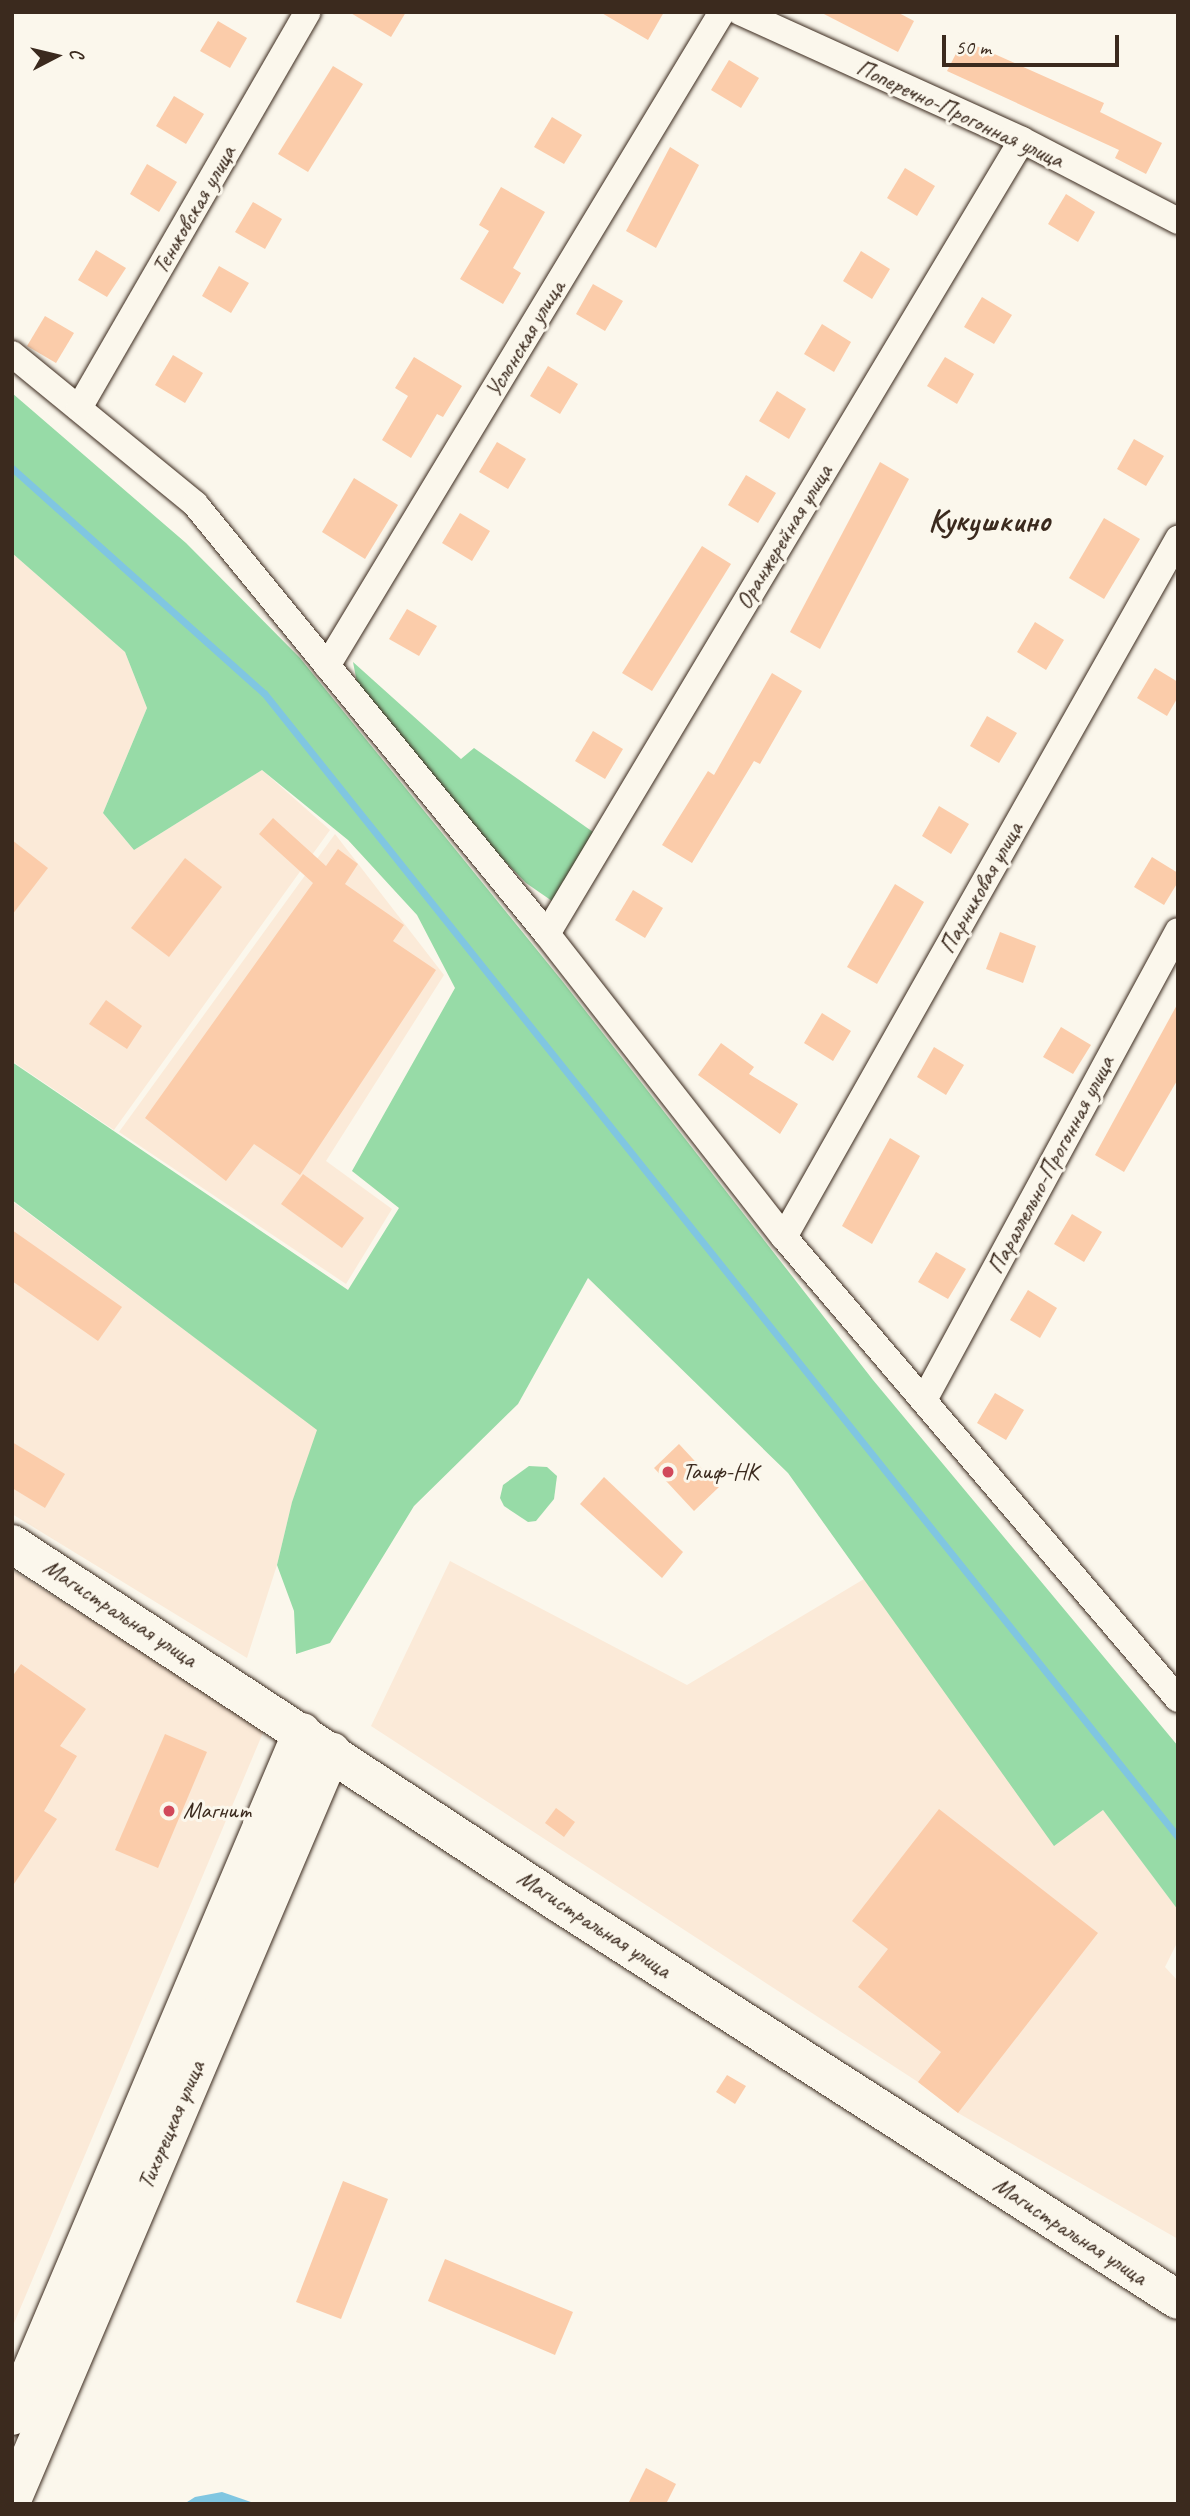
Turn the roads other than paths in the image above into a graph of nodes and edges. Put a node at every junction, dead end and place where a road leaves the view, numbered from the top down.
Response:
1 (308, 12) edge
2 (722, 12) edge
3 (740, 12) edge
4 (1022, 140) junction
5 (1178, 221) edge
6 (12, 354) edge
7 (79, 408) junction
8 (1178, 539) edge
9 (327, 666) junction
10 (1178, 931) edge
11 (547, 934) junction
12 (784, 1237) junction
13 (925, 1400) junction
14 (12, 1544) edge
15 (1178, 1699) edge
16 (317, 1741) junction
17 (1178, 2300) edge
18 (12, 2416) edge
19 (12, 2500) edge

1 - 7 street, Теньковская улица
2 - 9 street, Услонская улица
3 - 4 street, Поперечно-Прогонная улица
4 - 5 street, Поперечно-Прогонная улица
4 - 11 street, Оранжерейная улица
6 - 7 street
7 - 9 street
8 - 12 street, Парниковая улица
9 - 11 street
10 - 13 street, Параллельно-Прогонная улица
11 - 12 street
12 - 13 street
13 - 15 street
14 - 16 main road, Магистральная улица
16 - 17 main road, Магистральная улица
16 - 18 main road, Тихорецкая улица
16 - 19 main road, Тихорецкая улица

